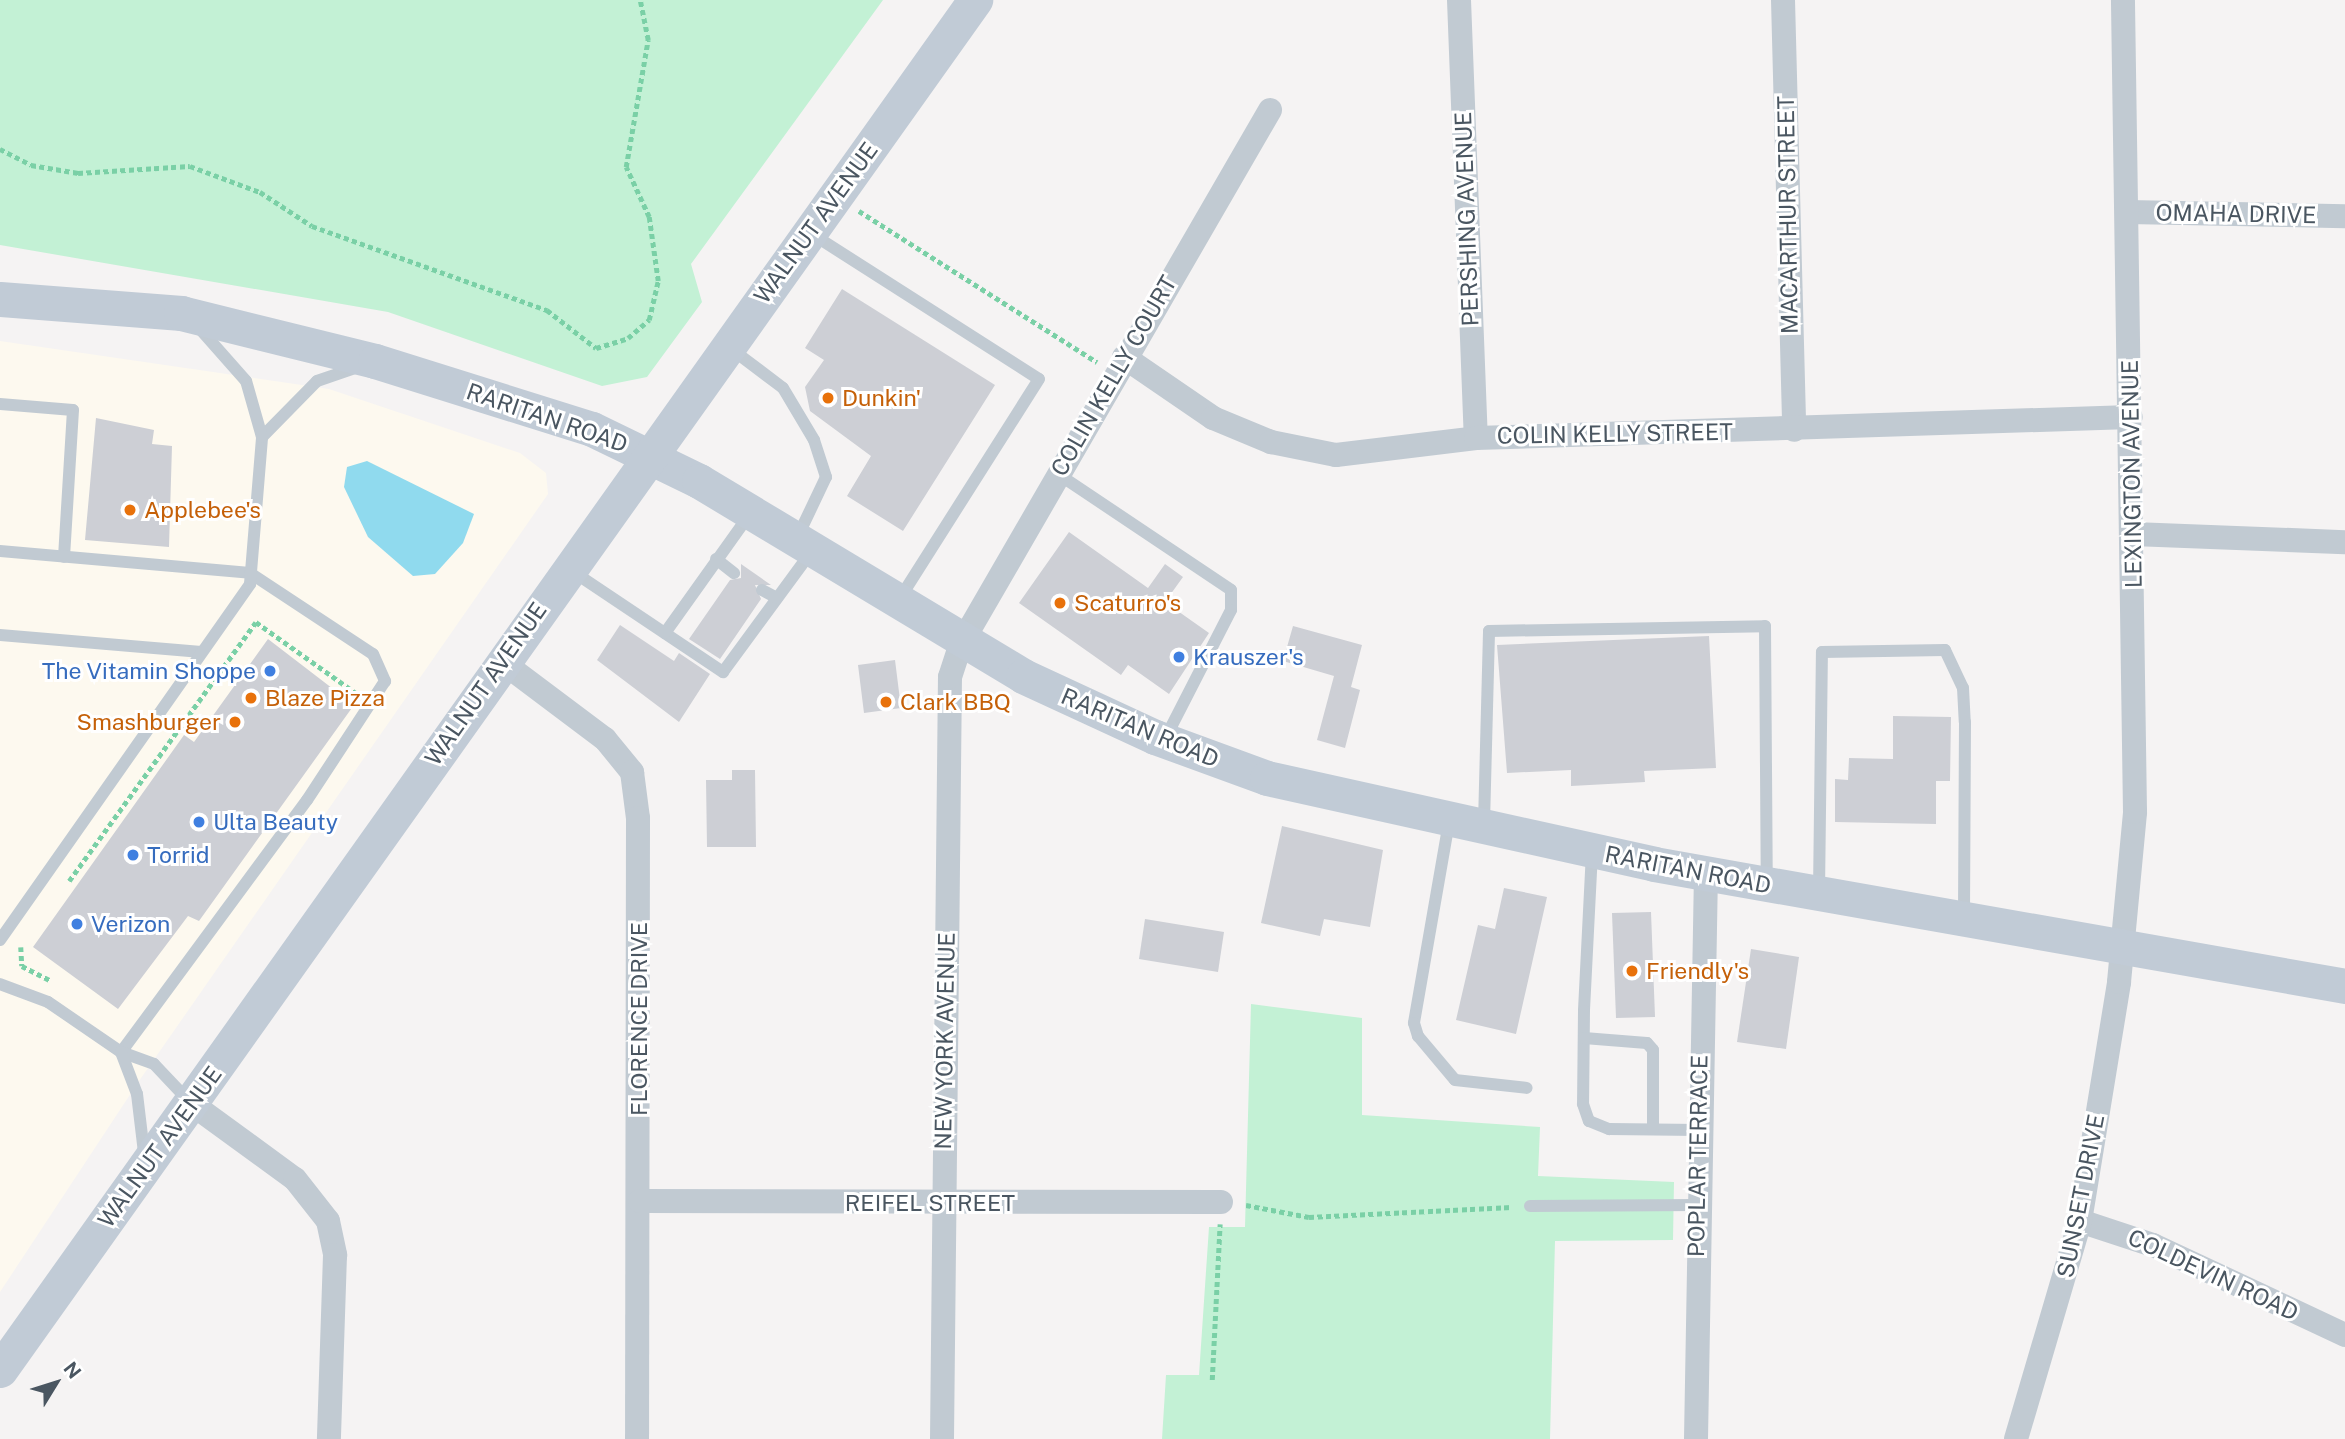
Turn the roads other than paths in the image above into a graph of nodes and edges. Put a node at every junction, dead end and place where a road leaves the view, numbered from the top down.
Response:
1 (975, 0) edge
2 (1459, 0) edge
3 (1783, 0) edge
4 (2123, 0) edge
5 (1270, 110) dead end
6 (2127, 212) junction
7 (2345, 216) edge
8 (809, 232) junction
9 (0, 299) edge
10 (181, 313) junction
11 (727, 346) junction
12 (374, 361) junction
13 (1119, 365) junction
14 (0, 404) edge
15 (2131, 417) junction
16 (1794, 430) junction
17 (262, 437) junction
18 (1476, 438) junction
19 (650, 454) junction
20 (1058, 474) junction
21 (751, 513) junction
22 (2133, 534) junction
23 (2345, 542) edge
24 (804, 546) junction
25 (0, 551) edge
26 (64, 556) junction
27 (716, 559) junction
28 (568, 568) junction
29 (250, 573) junction
30 (734, 573) dead end
31 (762, 590) dead end
32 (777, 598) junction
33 (896, 604) junction
34 (665, 633) junction
35 (0, 635) edge
36 (961, 644) junction
37 (201, 652) junction
38 (501, 661) junction
39 (1164, 741) junction
40 (1449, 822) junction
41 (1484, 829) junction
42 (1592, 851) junction
43 (1706, 874) junction
44 (1767, 885) junction
45 (1819, 894) junction
46 (1964, 920) junction
47 (0, 940) edge
48 (2123, 948) junction
49 (0, 984) edge
50 (2345, 986) edge
51 (1584, 1038) junction
52 (121, 1052) junction
53 (1527, 1088) dead end
54 (192, 1104) junction
55 (1653, 1129) junction
56 (1699, 1130) junction
57 (143, 1170) junction
58 (640, 1201) junction
59 (1221, 1202) road end
60 (943, 1204) junction
61 (1698, 1205) junction
62 (1530, 1206) road end
63 (2080, 1221) junction
64 (2345, 1335) edge
65 (0, 1370) edge
66 (329, 1439) edge
67 (637, 1439) edge
68 (943, 1439) edge
69 (1696, 1439) edge
70 (2016, 1439) edge

1 - 8 main road, WALNUT AVENUE
2 - 18 street, PERSHING AVENUE
3 - 16 street, MACARTHUR STREET
4 - 6 street, LEXINGTON AVENUE
5 - 13 street, COLIN KELLY COURT
6 - 7 street, OMAHA DRIVE
6 - 15 street, LEXINGTON AVENUE
8 - 11 main road, WALNUT AVENUE
8 - 33 lane
9 - 10 main road, RARITAN ROAD
10 - 12 main road, RARITAN ROAD
10 - 17 lane
11 - 19 main road, WALNUT AVENUE
11 - 24 lane
12 - 17 lane
12 - 19 main road, RARITAN ROAD
13 - 18 street, COLIN KELLY STREET
13 - 20 street, COLIN KELLY COURT
14 - 26 lane
15 - 16 street, COLIN KELLY STREET
15 - 22 street, LEXINGTON AVENUE
16 - 18 street, COLIN KELLY STREET
17 - 29 lane
19 - 21 main road, RARITAN ROAD
19 - 28 main road, WALNUT AVENUE
20 - 36 street, COLIN KELLY COURT
20 - 39 lane
21 - 24 main road, RARITAN ROAD
21 - 27 lane
22 - 23 street
22 - 48 street, LEXINGTON AVENUE
24 - 32 lane
24 - 33 main road, RARITAN ROAD
25 - 26 lane
26 - 29 lane
27 - 30 lane
27 - 34 lane
28 - 34 lane
28 - 38 main road, WALNUT AVENUE
29 - 37 lane
29 - 52 lane
31 - 32 lane
32 - 34 lane
33 - 36 main road, RARITAN ROAD
35 - 37 lane
36 - 39 main road, RARITAN ROAD
36 - 60 street, NEW YORK AVENUE
37 - 47 lane
38 - 54 main road, WALNUT AVENUE
38 - 58 street, FLORENCE DRIVE
39 - 40 main road, RARITAN ROAD
40 - 41 main road, RARITAN ROAD
40 - 53 lane
41 - 42 main road, RARITAN ROAD
41 - 44 lane
42 - 43 main road, RARITAN ROAD
42 - 51 lane
43 - 44 main road, RARITAN ROAD
43 - 56 street, POPLAR TERRACE
44 - 45 main road, RARITAN ROAD
45 - 46 main road, RARITAN ROAD
45 - 46 lane
46 - 48 main road, RARITAN ROAD
48 - 50 main road, RARITAN ROAD
48 - 63 street, SUNSET DRIVE
49 - 52 lane
51 - 55 lane
51 - 55 lane
52 - 54 lane
52 - 57 lane
54 - 57 main road, WALNUT AVENUE
54 - 66 street
55 - 56 lane
56 - 61 street, POPLAR TERRACE
57 - 65 main road, WALNUT AVENUE
58 - 60 street, REIFEL STREET
58 - 67 street, FLORENCE DRIVE
59 - 60 street, REIFEL STREET
60 - 68 street, NEW YORK AVENUE
61 - 62 lane
61 - 69 street, POPLAR TERRACE
63 - 64 street, COLDEVIN ROAD
63 - 70 street, SUNSET DRIVE

